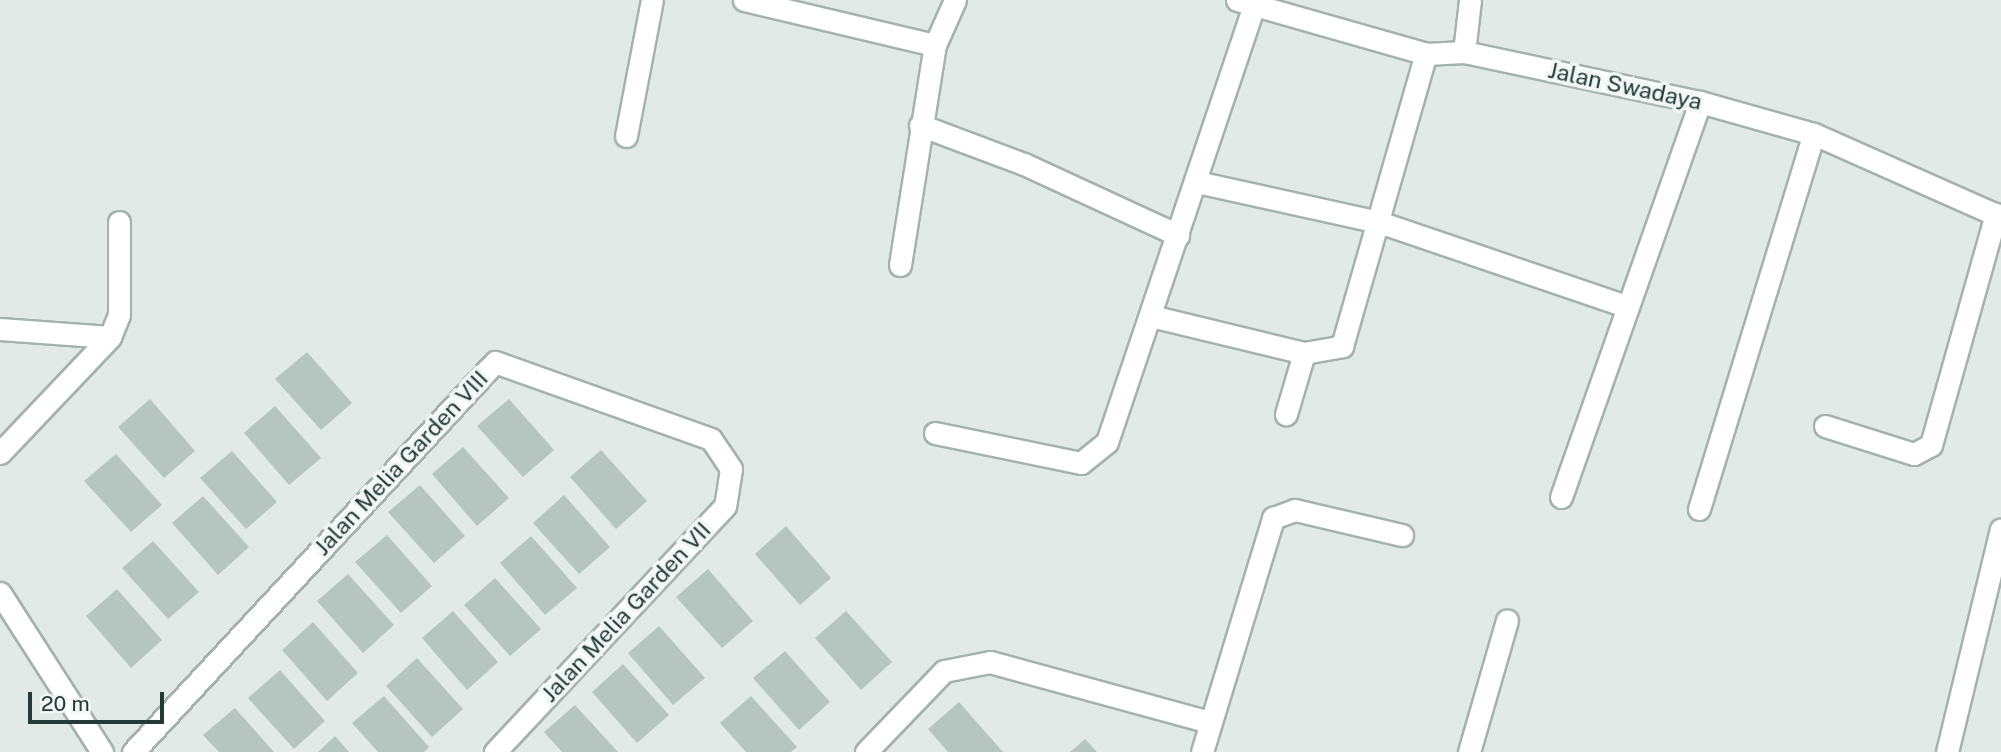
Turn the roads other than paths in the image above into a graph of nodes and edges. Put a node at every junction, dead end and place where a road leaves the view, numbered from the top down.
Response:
1 (652, 0) edge
2 (744, 0) edge
3 (955, 0) edge
4 (1470, 0) edge
5 (1246, 3) edge
6 (935, 46) junction
7 (1464, 51) junction
8 (1426, 54) junction
9 (1700, 102) junction
10 (920, 125) junction
11 (1814, 134) junction
12 (626, 136) dead end
13 (1197, 182) junction
14 (1999, 215) edge
15 (119, 222) dead end
16 (1379, 222) junction
17 (1178, 235) junction
18 (900, 265) dead end
19 (1626, 306) junction
20 (1151, 316) junction
21 (0, 330) edge
22 (110, 337) junction
23 (1304, 353) junction
24 (1286, 414) dead end
25 (1825, 426) dead end
26 (935, 433) dead end
27 (0, 453) edge
28 (726, 461) joint
29 (1560, 497) dead end
30 (1699, 509) dead end
31 (2001, 529) edge
32 (1402, 535) dead end
33 (0, 593) edge
34 (1507, 620) dead end
35 (1209, 722) junction
36 (102, 752) edge
37 (133, 752) edge
38 (495, 752) edge
39 (866, 752) edge
40 (1202, 752) edge
41 (1469, 752) edge
42 (1947, 752) edge

1 - 12 street
2 - 6 street
3 - 6 street
4 - 7 street
5 - 8 street, Jalan Swadaya
5 - 13 street
6 - 10 street
7 - 8 street, Jalan Swadaya
7 - 9 street, Jalan Swadaya
8 - 16 street
9 - 11 street, Jalan Swadaya
9 - 19 street
10 - 17 street
10 - 18 street
11 - 14 street, Jalan Swadaya
11 - 30 street
13 - 16 street
13 - 17 street
14 - 25 street
15 - 22 street
16 - 19 street
16 - 23 street
17 - 20 street
19 - 29 street
20 - 23 street
20 - 26 street
21 - 22 street
22 - 27 street
23 - 24 street
28 - 37 street, Jalan Melia Garden VIII
28 - 38 street, Jalan Melia Garden VII
31 - 42 street
32 - 35 street
33 - 36 street
34 - 41 street
35 - 39 street
35 - 40 street

